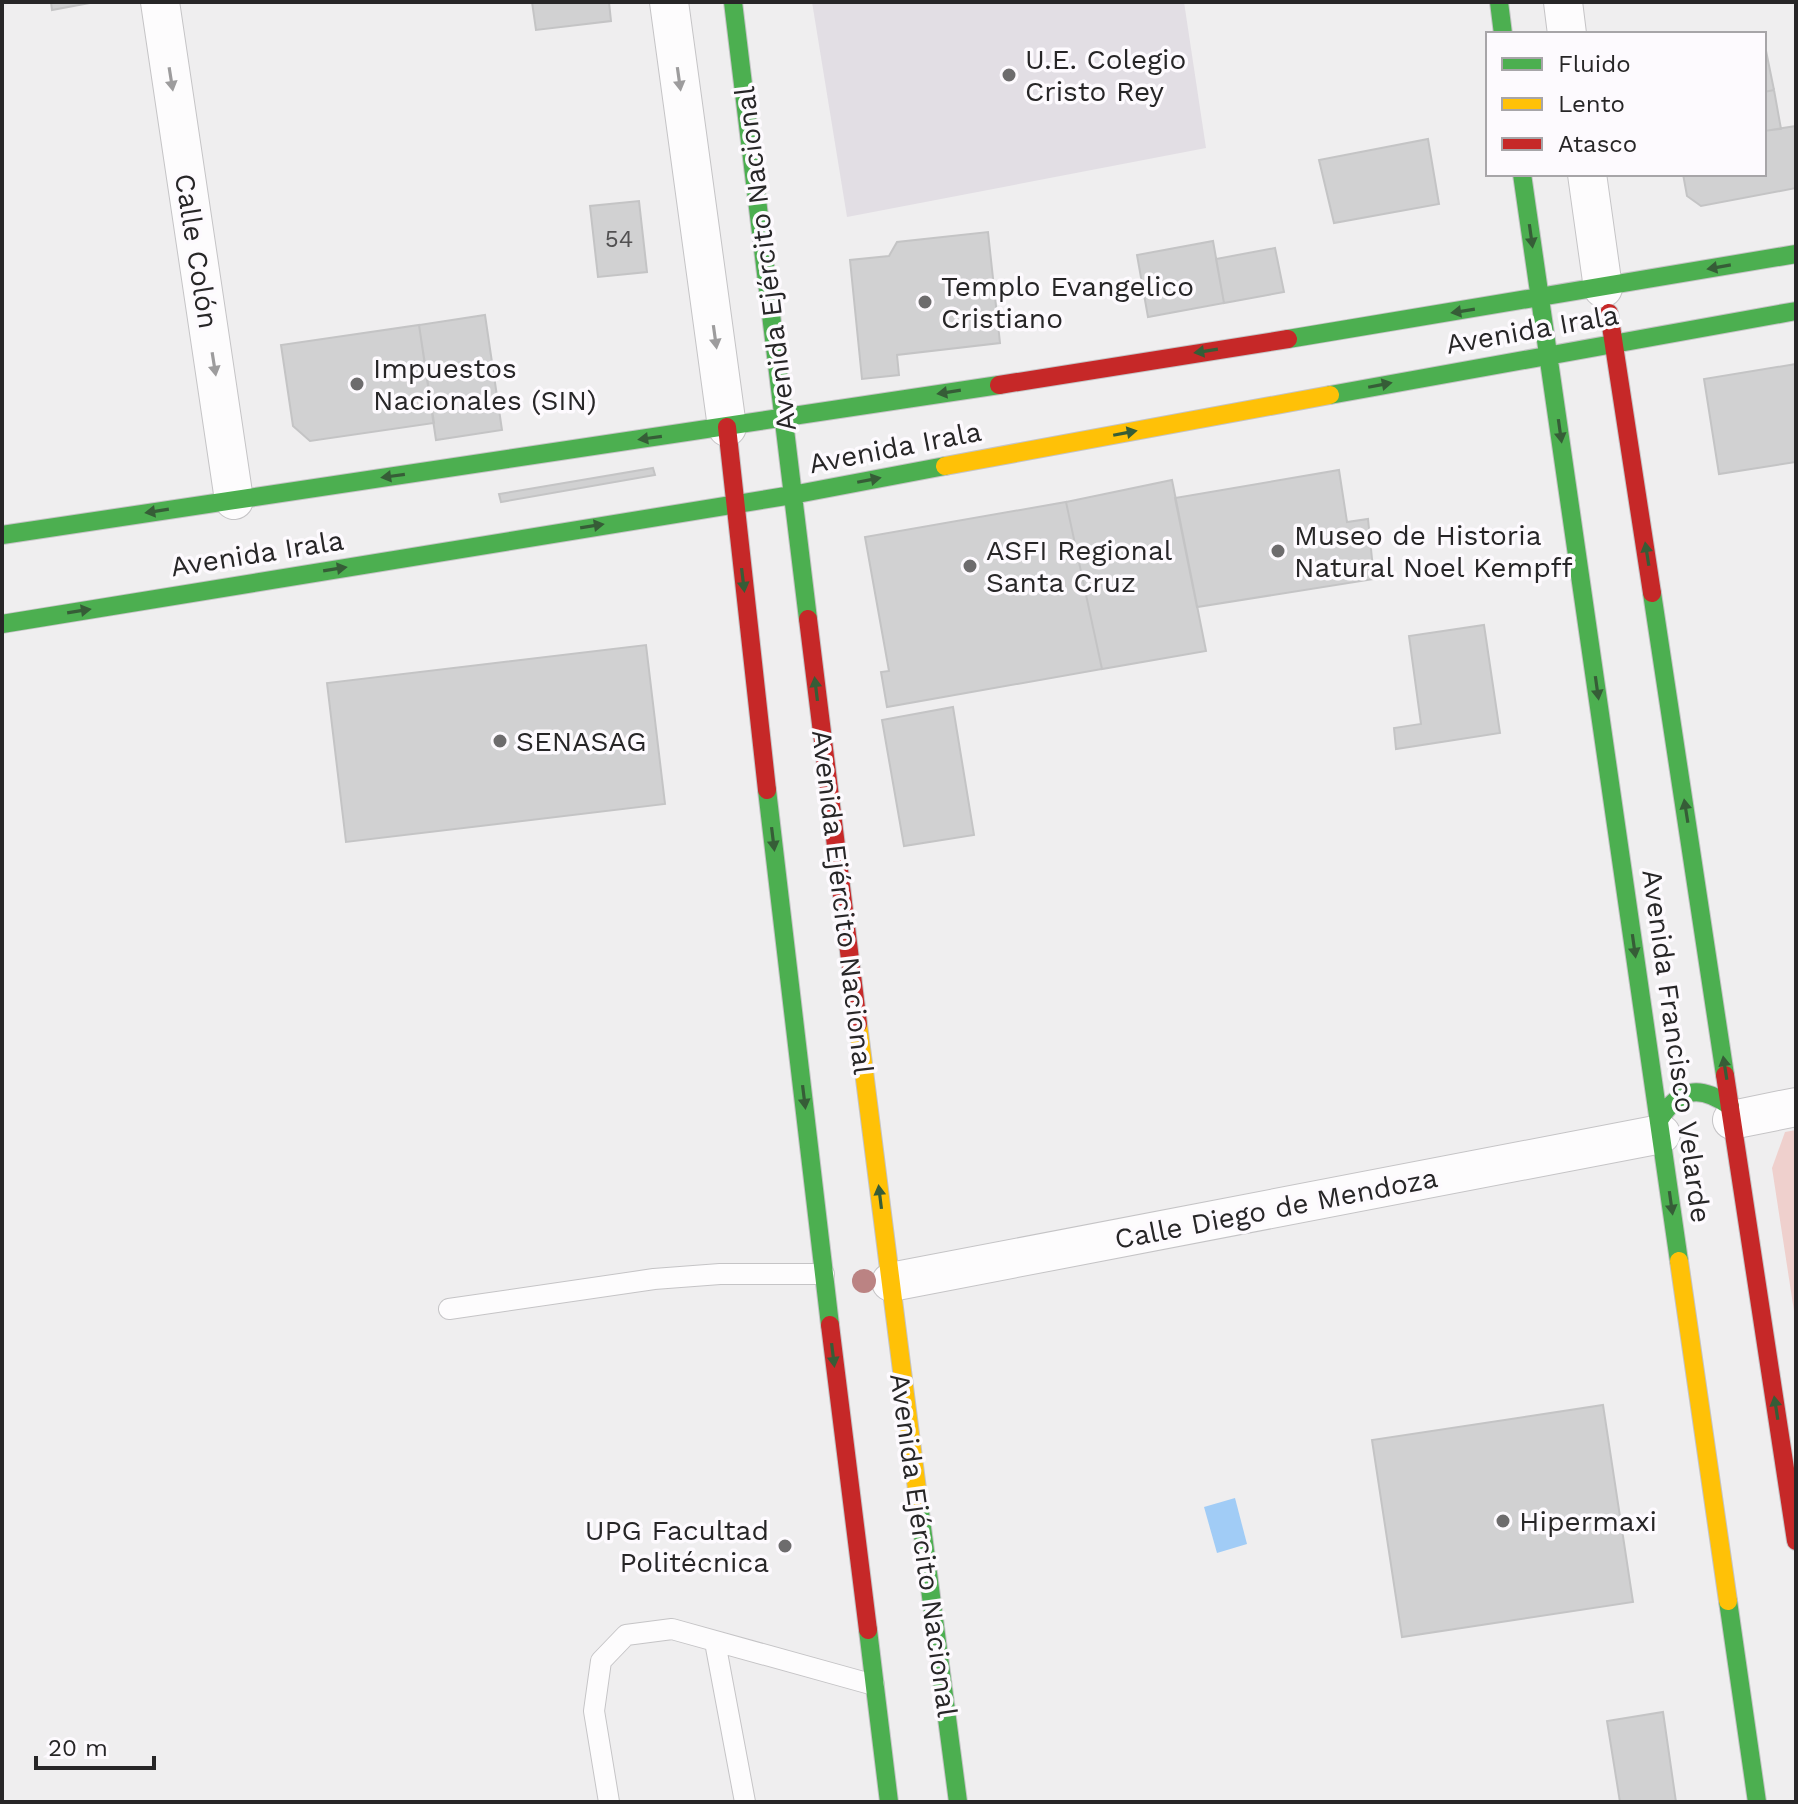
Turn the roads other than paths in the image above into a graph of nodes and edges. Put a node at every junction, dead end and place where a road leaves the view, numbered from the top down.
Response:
1 (160, 2) edge
2 (669, 2) edge
3 (733, 2) edge
4 (1499, 2) edge
5 (1563, 2) edge
6 (1503, 32) edge
7 (1567, 32) edge
8 (1522, 176) edge
9 (1587, 176) edge
10 (1796, 254) edge
11 (1603, 288) junction
12 (1540, 298) junction
13 (1796, 311) edge
14 (1615, 342) junction
15 (1549, 354) junction
16 (784, 417) junction
17 (727, 427) junction
18 (792, 495) junction
19 (234, 500) junction
20 (734, 503) junction
21 (2, 535) edge
22 (2, 624) edge
23 (1796, 1107) edge
24 (1732, 1119) junction
25 (1661, 1134) junction
26 (1717, 1155) dead end
27 (1689, 1161) dead end
28 (824, 1274) junction
29 (884, 1280) junction
30 (449, 1309) dead end
31 (829, 1318) junction
32 (853, 1327) dead end
33 (1796, 1541) edge
34 (715, 1642) junction
35 (874, 1685) junction
36 (609, 1802) edge
37 (745, 1802) edge
38 (889, 1802) edge
39 (958, 1802) edge
40 (1757, 1802) edge

1 -> 19 street, Calle Colón
2 -> 17 street, Avenida Ejército Nacional
3 - 16 main road, Avenida Ejército Nacional
4 - 6 main road
5 - 7 street
8 -> 12 main road, Avenida Francisco Velarde
9 - 11 street
10 -> 11 main road, Avenida Irala
11 - 12 main road, Avenida Irala
11 - 14 main road, Avenida Francisco Velarde
12 - 15 main road, Avenida Francisco Velarde
12 -> 16 main road, Avenida Irala
13 - 14 main road, Avenida Irala
14 - 15 main road, Avenida Irala
24 -> 14 main road, Avenida Francisco Velarde
18 -> 15 main road, Avenida Irala
15 -> 25 main road, Avenida Francisco Velarde
16 - 17 main road, Avenida Irala
16 - 18 main road, Avenida Ejército Nacional
17 -> 19 main road, Avenida Irala
17 - 20 main road, Avenida Ejército Nacional
18 - 20 main road, Avenida Irala
29 -> 18 main road, Avenida Ejército Nacional
19 -> 21 main road, Avenida Irala
22 -> 20 main road, Avenida Irala
20 -> 28 main road, Avenida Ejército Nacional
23 - 24 street
24 - 25 main road
24 - 26 main road
33 -> 24 main road, Avenida Francisco Velarde
25 - 27 main road
25 - 29 street, Calle Diego de Mendoza
25 -> 40 main road, Avenida Francisco Velarde
28 - 30 lane
28 - 31 main road, Avenida Ejército Nacional
29 - 39 main road, Avenida Ejército Nacional
31 - 32 main road
31 -> 35 main road, Avenida Ejército Nacional
34 - 35 lane
34 - 36 lane
34 - 37 lane
35 - 38 main road, Avenida Ejército Nacional

